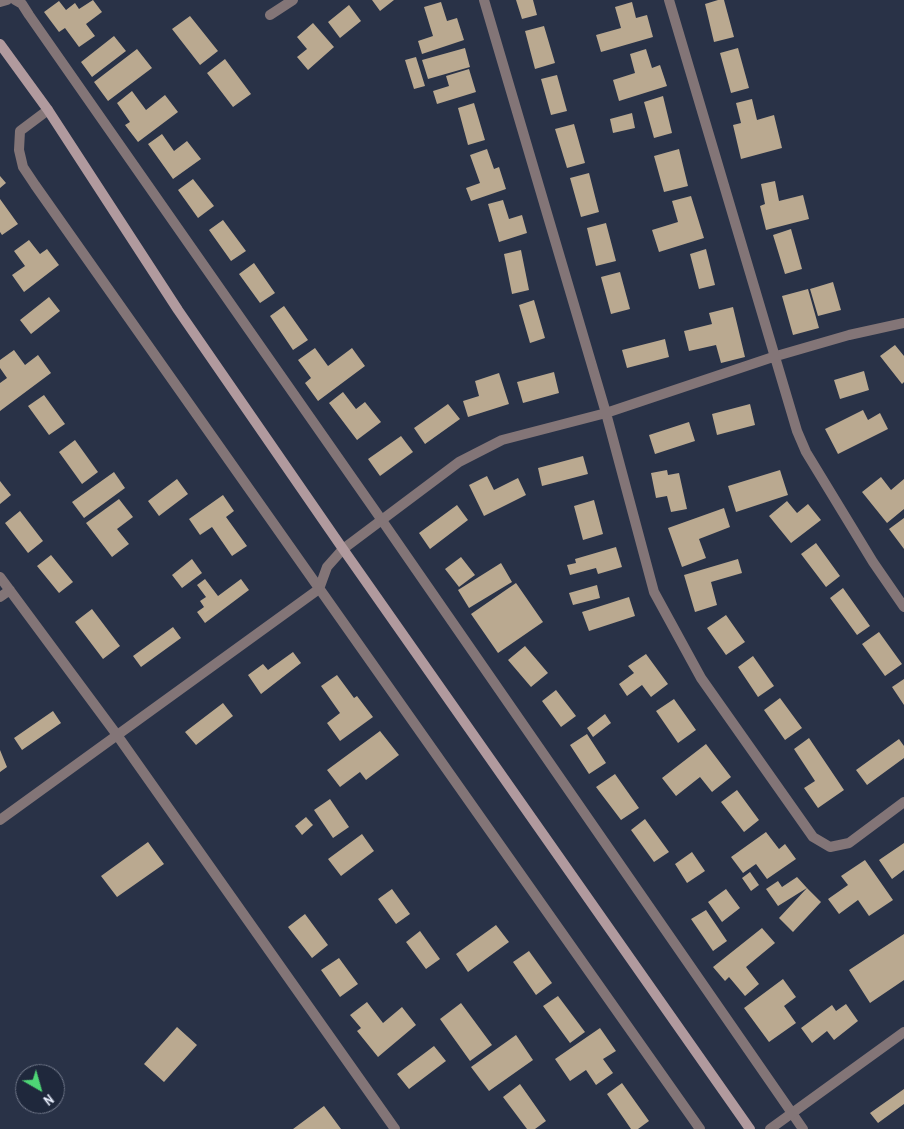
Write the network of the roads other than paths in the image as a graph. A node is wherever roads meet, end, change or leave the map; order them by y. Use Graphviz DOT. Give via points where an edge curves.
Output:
graph roads {
  1 [pos="7,0"];
  2 [pos="15,0"];
  3 [pos="293,0"];
  4 [pos="484,0"];
  5 [pos="669,0"];
  6 [pos="0,2"];
  7 [pos="270,15"];
  8 [pos="0,44"];
  9 [pos="48,110"];
  10 [pos="904,323"];
  11 [pos="773,357"];
  12 [pos="606,413"];
  13 [pos="381,519"];
  14 [pos="343,549"];
  15 [pos="0,577"];
  16 [pos="319,589"];
  17 [pos="10,590"];
  18 [pos="0,598"];
  19 [pos="904,607"];
  20 [pos="117,735"];
  21 [pos="904,802"];
  22 [pos="0,820"];
  23 [pos="904,1032"];
  24 [pos="792,1114"];
  25 [pos="395,1129"];
  26 [pos="700,1129"];
  27 [pos="750,1129"];
  28 [pos="770,1129"];
  29 [pos="803,1129"];
  1 -- 6 [label="street"];
  2 -- 13 [label="street" via="30,14"];
  3 -- 7 [label="street"];
  4 -- 12 [label="street"];
  5 -- 11 [label="street"];
  8 -- 9 [label="street"];
  9 -- 14 [label="street" via="178,310"];
  9 -- 16 [label="street" via="20,131 19,150 23,167"];
  10 -- 11 [label="street"];
  11 -- 12 [label="street"];
  11 -- 19 [label="street" via="806,452"];
  12 -- 13 [label="street" via="495,443 459,462"];
  12 -- 21 [label="street" via="654,592 700,678 813,837 830,847 849,843"];
  13 -- 14 [label="street"];
  13 -- 24 [label="street"];
  14 -- 16 [label="street" via="327,568"];
  14 -- 27 [label="street"];
  15 -- 17 [label="street"];
  16 -- 20 [label="street"];
  16 -- 26 [label="street"];
  17 -- 18 [label="street"];
  17 -- 20 [label="street"];
  20 -- 22 [label="street"];
  20 -- 25 [label="street"];
  23 -- 24 [label="street"];
  24 -- 28 [label="street"];
  24 -- 29 [label="street"];
}
